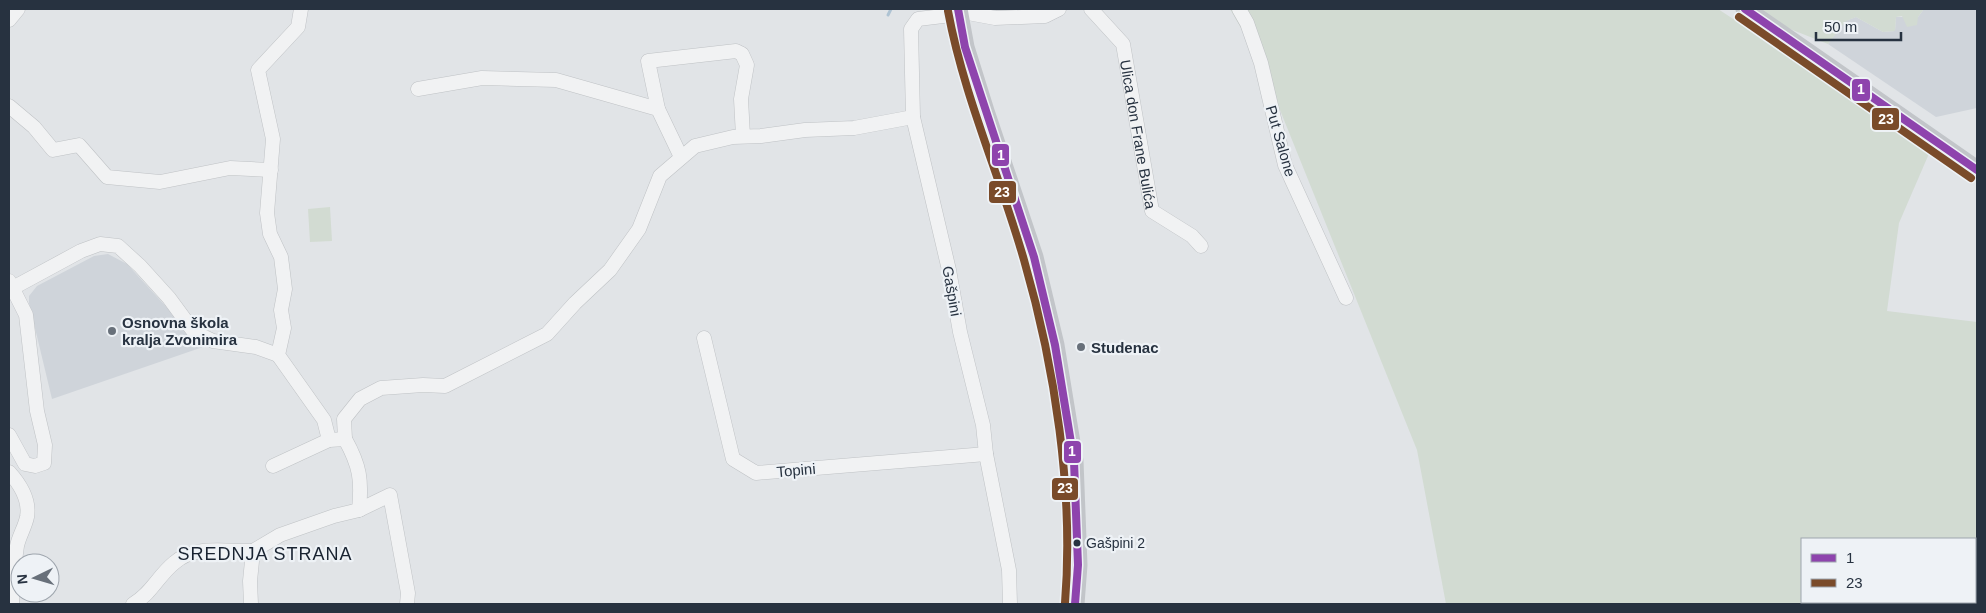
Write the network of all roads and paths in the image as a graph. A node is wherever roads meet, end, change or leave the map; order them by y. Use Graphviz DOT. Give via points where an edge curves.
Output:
graph roads {
  1 [pos="18,9"];
  2 [pos="301,9"];
  3 [pos="1060,9"];
  4 [pos="1091,9"];
  5 [pos="1239,9"];
  6 [pos="1744,9"];
  7 [pos="958,11"];
  8 [pos="9,20"];
  9 [pos="418,88"];
  10 [pos="9,106"];
  11 [pos="658,109"];
  12 [pos="913,117"];
  13 [pos="743,136"];
  14 [pos="681,157"];
  15 [pos="271,170"];
  16 [pos="1977,170"];
  17 [pos="1201,246"];
  18 [pos="10,286"];
  19 [pos="1346,298"];
  20 [pos="704,338"];
  21 [pos="278,355"];
  22 [pos="9,435"];
  23 [pos="346,439"];
  24 [pos="329,440"];
  25 [pos="986,454"];
  26 [pos="273,466"];
  27 [pos="9,472"];
  28 [pos="359,510"];
  29 [pos="253,551"];
  30 [pos="12,604"];
  31 [pos="133,604"];
  32 [pos="251,604"];
  33 [pos="407,604"];
  34 [pos="1010,604"];
  35 [pos="1075,604"];
  1 -- 8 [label="street"];
  2 -- 15 [label="street" via="298,27 258,70 272,139"];
  3 -- 7 [label="street" via="1045,16 995,18"];
  4 -- 17 [label="street, Ulica don Frane Bulića" via="1123,44 1152,211 1192,236"];
  5 -- 19 [label="street, Put Salone" via="1261,63 1285,165"];
  6 -- 16 [label="street"];
  7 -- 12 [label="street, Gašpini" via="918,19 912,29"];
  7 -- 35 [label="street" via="965,47 1034,257 1055,346 1074,461 1078,566"];
  9 -- 11 [label="street" via="482,78 556,80"];
  10 -- 15 [label="street" via="34,127 53,150 79,145 107,177 160,182 230,168"];
  11 -- 13 [label="street" via="648,61 736,51 742,54 747,65 742,99"];
  11 -- 14 [label="street"];
  12 -- 13 [label="street" via="854,128"];
  12 -- 25 [label="street, Gašpini" via="983,426"];
  13 -- 14 [label="street" via="694,146"];
  14 -- 23 [label="street" via="660,176 639,229 610,270 547,334 445,386 382,388 360,399 344,419"];
  15 -- 21 [label="street" via="267,214 270,234 281,257 285,289 280,310 284,328"];
  18 -- 21 [label="street" via="81,251 100,244 118,246 140,266 194,332 213,340 256,347"];
  18 -- 22 [label="street" via="26,315 36,411 45,445 44,463 35,466 25,464"];
  20 -- 25 [label="street, Topini" via="734,459 756,473"];
  21 -- 24 [label="street" via="324,420"];
  23 -- 24 [label="street"];
  23 -- 28 [label="street" via="355,456 362,483"];
  24 -- 26 [label="street"];
  25 -- 34 [label="street, Gašpini" via="1009,570"];
  27 -- 30 [label="street" via="16,479 27,503 27,516 16,552"];
  28 -- 29 [label="street" via="280,535"];
  28 -- 33 [label="street" via="390,495 408,593"];
  29 -- 31 [label="street" via="209,550 190,554 174,562 144,598"];
  29 -- 32 [label="street"];
}
